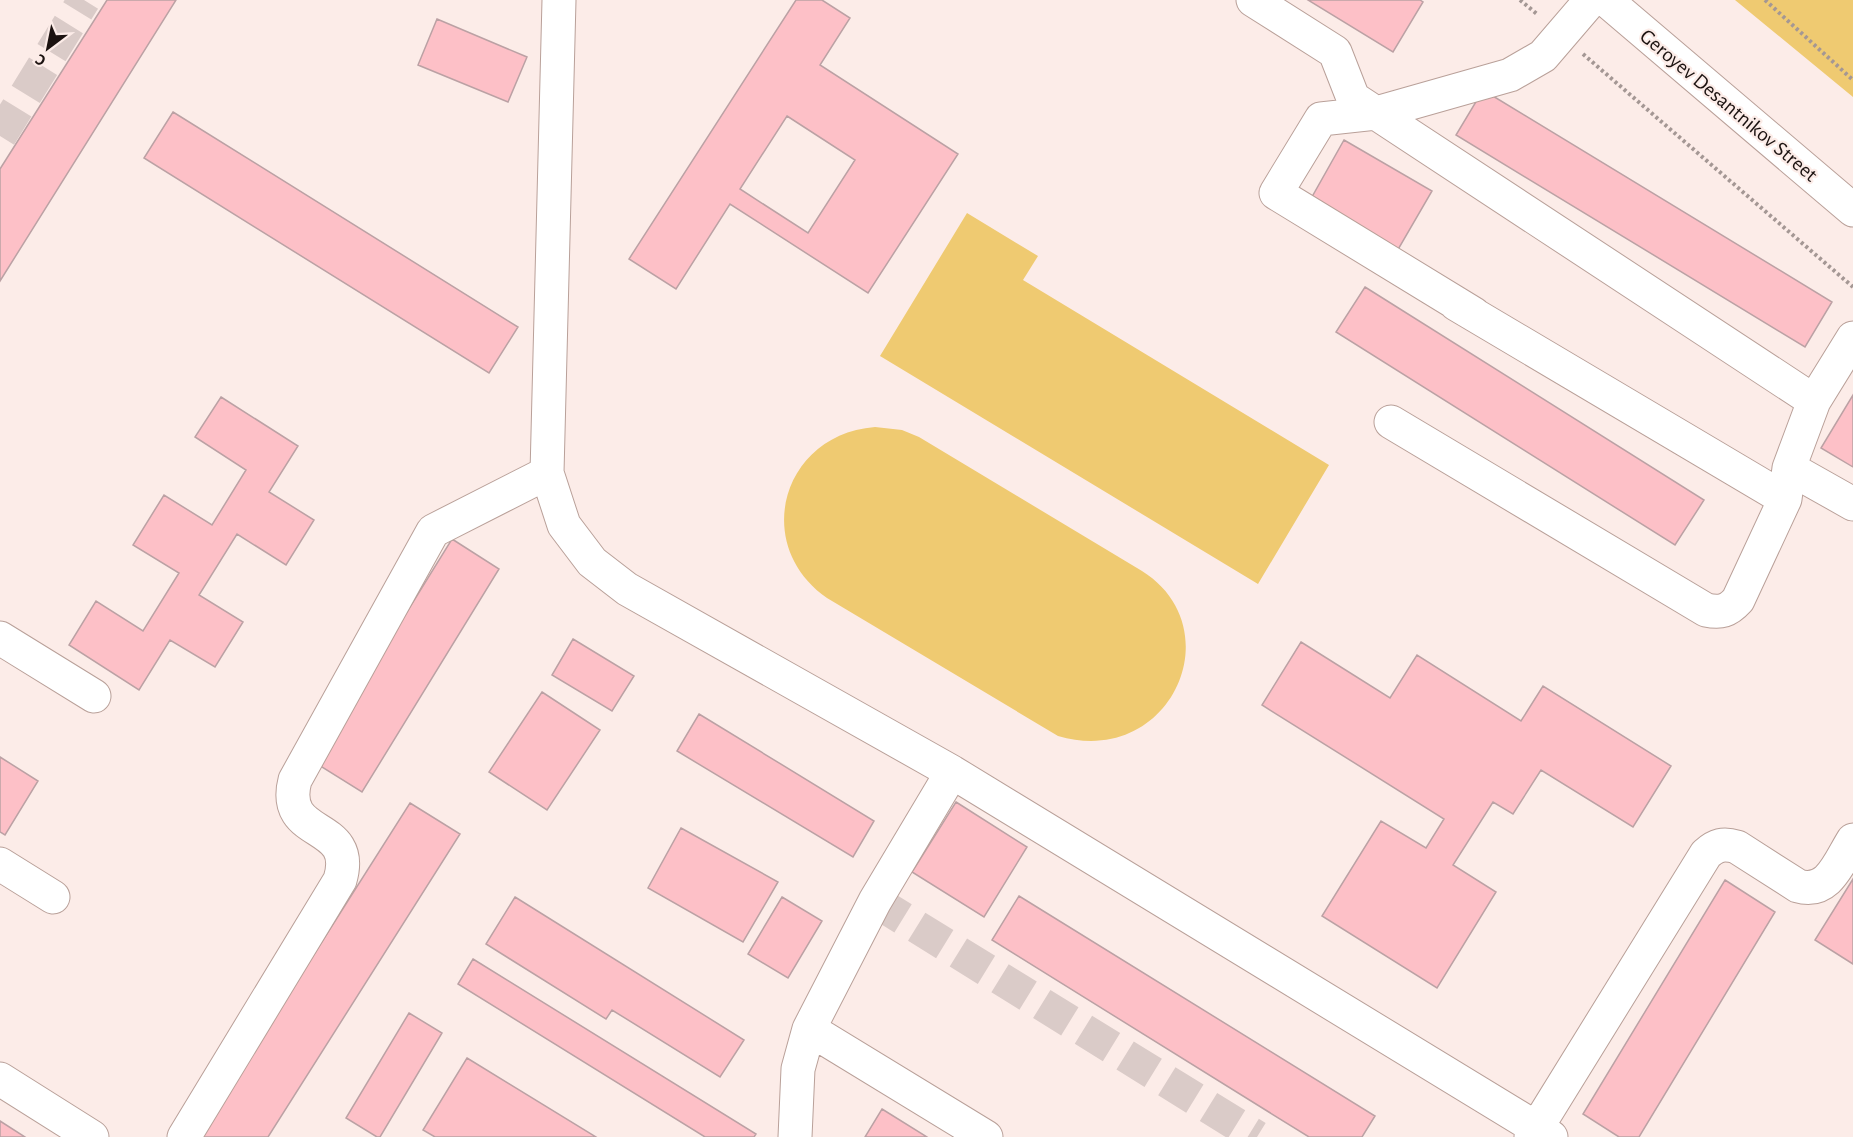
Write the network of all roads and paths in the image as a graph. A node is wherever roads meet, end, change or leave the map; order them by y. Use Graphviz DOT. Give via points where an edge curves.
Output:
graph roads {
  1 [pos="559,0"];
  2 [pos="1253,0"];
  3 [pos="1520,0"];
  4 [pos="1591,0"];
  5 [pos="1606,0"];
  6 [pos="1765,0"];
  7 [pos="1561,36"];
  8 [pos="1853,80"];
  9 [pos="1376,113"];
  10 [pos="1853,210"];
  11 [pos="1853,287"];
  12 [pos="1853,338"];
  13 [pos="1814,401"];
  14 [pos="1391,422"];
  15 [pos="547,473"];
  16 [pos="1787,483"];
  17 [pos="1853,504"];
  18 [pos="0,638"];
  19 [pos="94,696"];
  20 [pos="952,772"];
  21 [pos="1853,840"];
  22 [pos="0,864"];
  23 [pos="53,897"];
  24 [pos="809,1029"];
  25 [pos="0,1079"];
  26 [pos="1539,1134"];
  27 [pos="92,1137"];
  28 [pos="184,1137"];
  29 [pos="795,1137"];
  30 [pos="986,1137"];
  1 -- 15 [label="street"];
  2 -- 9 [label="street" via="1335,52 1353,98"];
  3 -- 7 [label="path"];
  4 -- 7 [label="street"];
  5 -- 10 [label="street, Geroyev Desantnikov Street"];
  6 -- 8 [label="path"];
  7 -- 9 [label="street" via="1543,56 1510,75"];
  7 -- 11 [label="path"];
  9 -- 13 [label="street"];
  9 -- 16 [label="street" via="1321,119 1276,193 1460,306"];
  12 -- 13 [label="street"];
  13 -- 16 [label="street"];
  14 -- 16 [label="street" via="1706,610 1718,613 1730,609 1738,600"];
  15 -- 20 [label="street" via="564,525 592,562 627,589"];
  15 -- 28 [label="street" via="433,531 296,780 291,795 295,810 341,849 344,864 340,880"];
  16 -- 17 [label="street"];
  18 -- 19 [label="street"];
  20 -- 24 [label="street" via="875,901"];
  20 -- 26 [label="street"];
  21 -- 26 [label="street" via="1829,879 1820,887 1809,889 1737,847 1726,844 1706,854"];
  22 -- 23 [label="street"];
  24 -- 29 [label="street" via="798,1070"];
  24 -- 30 [label="street"];
  25 -- 27 [label="street"];
}
